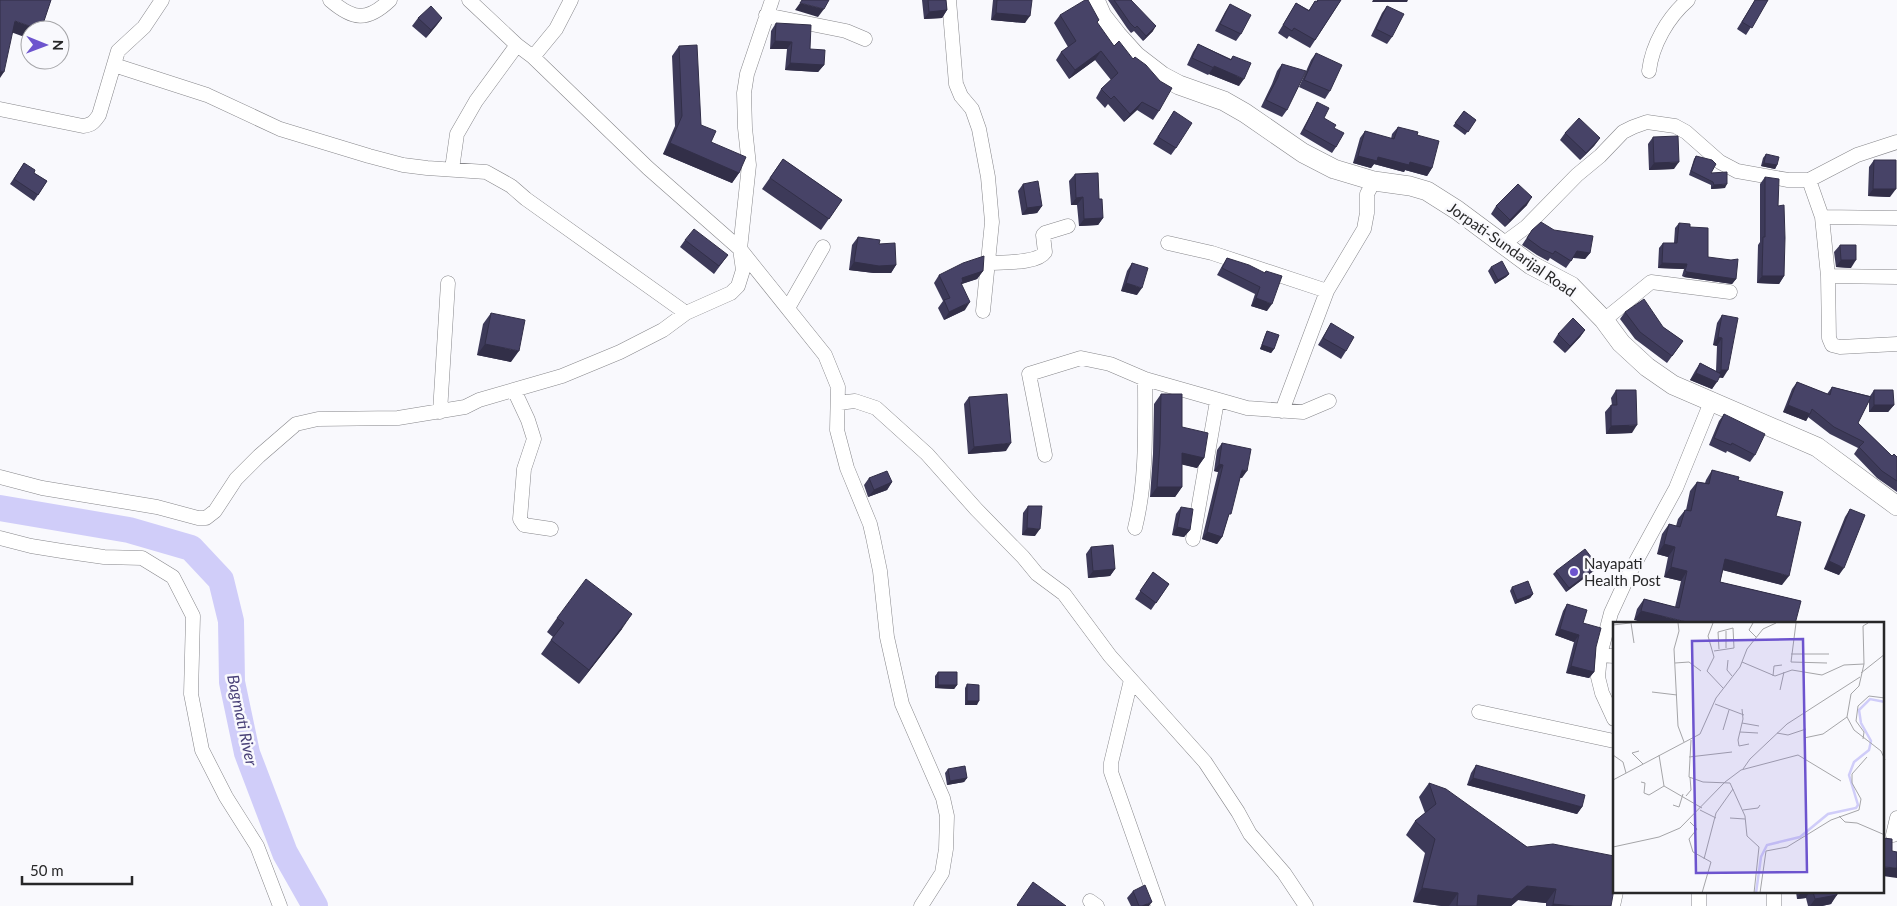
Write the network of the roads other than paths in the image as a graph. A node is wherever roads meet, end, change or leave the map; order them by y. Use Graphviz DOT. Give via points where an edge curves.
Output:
graph roads {
  1 [pos="162,0"];
  2 [pos="330,0"];
  3 [pos="390,0"];
  4 [pos="469,0"];
  5 [pos="571,0"];
  6 [pos="772,0"];
  7 [pos="949,0"];
  8 [pos="1095,0"];
  9 [pos="1688,0"];
  10 [pos="766,15"];
  11 [pos="865,39"];
  12 [pos="517,45"];
  13 [pos="533,57"];
  14 [pos="114,65"];
  15 [pos="1649,71"];
  16 [pos="0,109"];
  17 [pos="1897,142"];
  18 [pos="452,169"];
  19 [pos="1810,180"];
  20 [pos="1374,181"];
  21 [pos="1822,217"];
  22 [pos="1897,218"];
  23 [pos="1068,226"];
  24 [pos="1168,243"];
  25 [pos="1503,244"];
  26 [pos="823,247"];
  27 [pos="740,249"];
  28 [pos="988,263"];
  29 [pos="1828,276"];
  30 [pos="1897,277"];
  31 [pos="448,283"];
  32 [pos="1327,291"];
  33 [pos="1730,292"];
  34 [pos="788,308"];
  35 [pos="983,311"];
  36 [pos="686,313"];
  37 [pos="1604,320"];
  38 [pos="1897,344"];
  39 [pos="1145,379"];
  40 [pos="514,390"];
  41 [pos="1217,401"];
  42 [pos="1329,401"];
  43 [pos="1711,402"];
  44 [pos="838,403"];
  45 [pos="1282,411"];
  46 [pos="440,412"];
  47 [pos="1045,455"];
  48 [pos="0,477"];
  49 [pos="1897,506"];
  50 [pos="1135,528"];
  51 [pos="551,529"];
  52 [pos="0,538"];
  53 [pos="1194,539"];
  54 [pos="1600,655"];
  55 [pos="1613,656"];
  56 [pos="1131,680"];
  57 [pos="1479,712"];
  58 [pos="1613,717"];
  59 [pos="1613,741"];
  60 [pos="1897,818"];
  61 [pos="1891,835"];
  62 [pos="280,906"];
  63 [pos="921,906"];
  64 [pos="1158,906"];
  65 [pos="1306,906"];
  1 -- 14 [label="street" via="144,27 118,51"];
  2 -- 3 [label="street" via="351,15 360,16 370,14"];
  4 -- 12 [label="street"];
  5 -- 13 [label="street" via="556,29"];
  6 -- 10 [label="street"];
  7 -- 28 [label="street" via="956,84 972,109 979,129 988,177 992,222"];
  8 -- 20 [label="main road, Jorpati-Sundarijal Road" via="1102,16 1117,35 1136,56 1162,76 1224,101 1334,170"];
  9 -- 15 [label="street" via="1673,15 1658,42 1650,58"];
  10 -- 11 [label="street" via="846,31"];
  10 -- 27 [label="street" via="744,93 749,165"];
  12 -- 13 [label="street"];
  12 -- 18 [label="street" via="476,101 457,134"];
  13 -- 27 [label="street" via="648,168"];
  14 -- 16 [label="street" via="98,115 90,126"];
  14 -- 18 [label="street" via="207,95 280,130 403,165"];
  17 -- 19 [label="street" via="1857,155"];
  18 -- 36 [label="street" via="486,172 498,177"];
  19 -- 21 [label="street"];
  19 -- 25 [label="street" via="1788,180 1737,171 1675,126 1647,122 1623,132 1526,227"];
  20 -- 25 [label="main road, Jorpati-Sundarijal Road" via="1427,191"];
  20 -- 32 [label="street" via="1367,194 1364,229"];
  21 -- 22 [label="street"];
  21 -- 29 [label="street"];
  23 -- 28 [label="street" via="1043,235 1045,252 1034,260"];
  24 -- 32 [label="street" via="1212,253"];
  25 -- 37 [label="main road, Jorpati-Sundarijal Road" via="1531,265 1571,286"];
  26 -- 34 [label="street"];
  27 -- 34 [label="street"];
  27 -- 36 [label="street" via="743,270 738,286 719,300"];
  28 -- 35 [label="street"];
  29 -- 30 [label="street"];
  29 -- 38 [label="street" via="1829,338 1832,344 1840,347"];
  31 -- 46 [label="street"];
  32 -- 45 [label="street"];
  33 -- 37 [label="street" via="1651,282"];
  34 -- 44 [label="street" via="825,355 838,387"];
  36 -- 40 [label="street" via="663,330 620,352 562,376"];
  37 -- 43 [label="main road, Jorpati-Sundarijal Road" via="1621,343 1647,367 1673,385"];
  39 -- 41 [label="street"];
  39 -- 47 [label="street" via="1110,364 1081,358 1029,374"];
  39 -- 50 [label="street" via="1143,480"];
  40 -- 46 [label="street"];
  40 -- 51 [label="street" via="534,440 524,469 520,519 524,525"];
  41 -- 45 [label="street"];
  41 -- 53 [label="street"];
  42 -- 45 [label="street" via="1303,412"];
  43 -- 49 [label="main road, Jorpati-Sundarijal Road" via="1817,447"];
  43 -- 54 [label="street" via="1676,488 1611,613"];
  44 -- 56 [label="street" via="855,401 876,408 927,454 1037,574 1064,594"];
  44 -- 63 [label="street" via="838,430 847,468 871,530 880,571 887,637 902,704 943,798 947,816 942,873"];
  46 -- 48 [label="street" via="398,418 318,419 296,424 258,456 206,518 123,500 42,488"];
  52 -- 62 [label="street" via="104,557 142,558 173,577 193,616 191,694 202,750 257,846"];
  54 -- 55 [label="street"];
  54 -- 58 [label="street" via="1598,677"];
  56 -- 64 [label="street" via="1111,772"];
  56 -- 65 [label="street" via="1205,762 1250,834 1284,873"];
  57 -- 59 [label="street"];
  60 -- 61 [label="street"];
}
